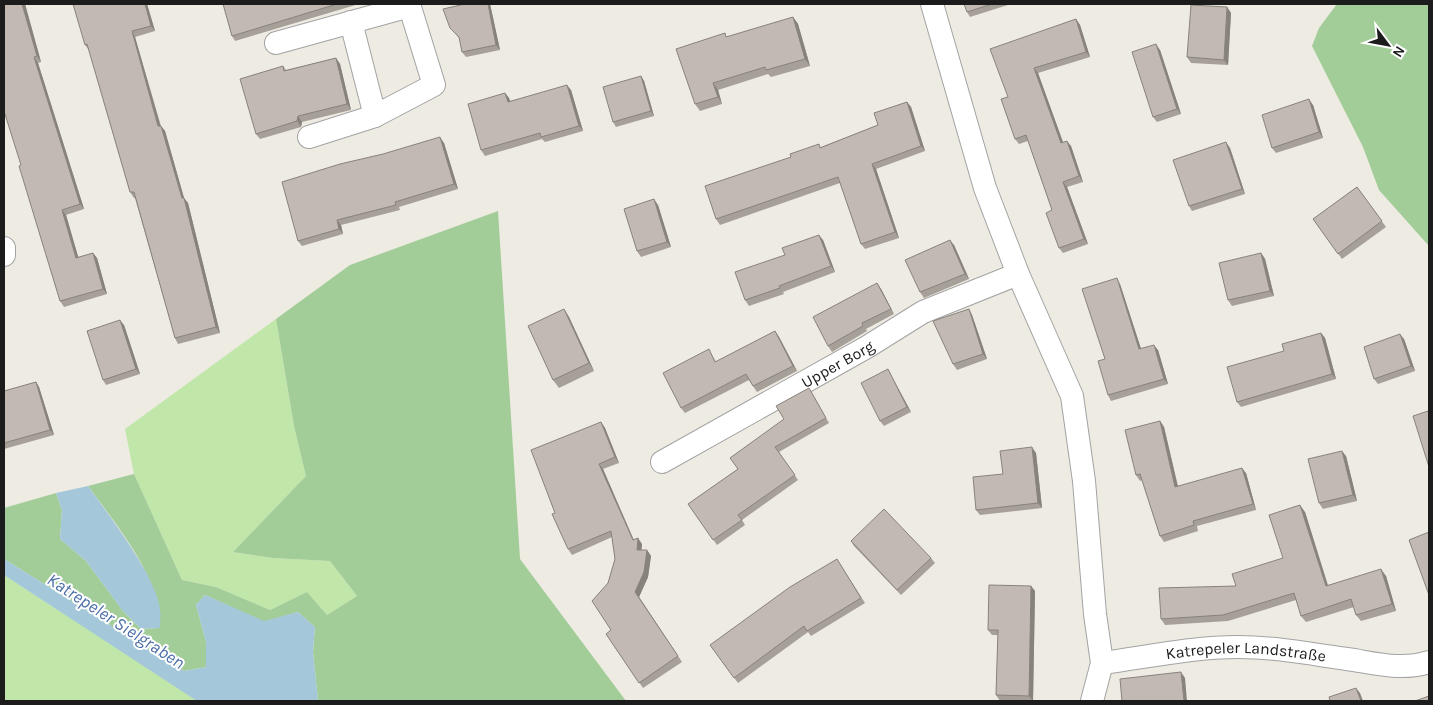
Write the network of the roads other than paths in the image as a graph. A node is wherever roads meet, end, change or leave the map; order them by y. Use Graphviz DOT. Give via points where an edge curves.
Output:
graph roads {
  1 [pos="932,4"];
  2 [pos="409,5"];
  3 [pos="351,22"];
  4 [pos="276,43"];
  5 [pos="376,116"];
  6 [pos="309,137"];
  7 [pos="4,248"];
  8 [pos="4,255"];
  9 [pos="1018,274"];
  10 [pos="662,462"];
  11 [pos="1429,662"];
  12 [pos="1102,663"];
  13 [pos="1092,701"];
  1 -- 9 [label="street" via="985,188"];
  2 -- 3 [label="street"];
  2 -- 5 [label="street" via="434,86"];
  3 -- 4 [label="street"];
  3 -- 5 [label="street"];
  5 -- 6 [label="street"];
  7 -- 8 [label="street"];
  9 -- 10 [label="street, Upper Borg" via="923,312"];
  9 -- 12 [label="street" via="1072,396"];
  11 -- 12 [label="street, Katrepeler Landstraße" via="1378,666 1281,649 1238,647"];
  12 -- 13 [label="street"];
}
